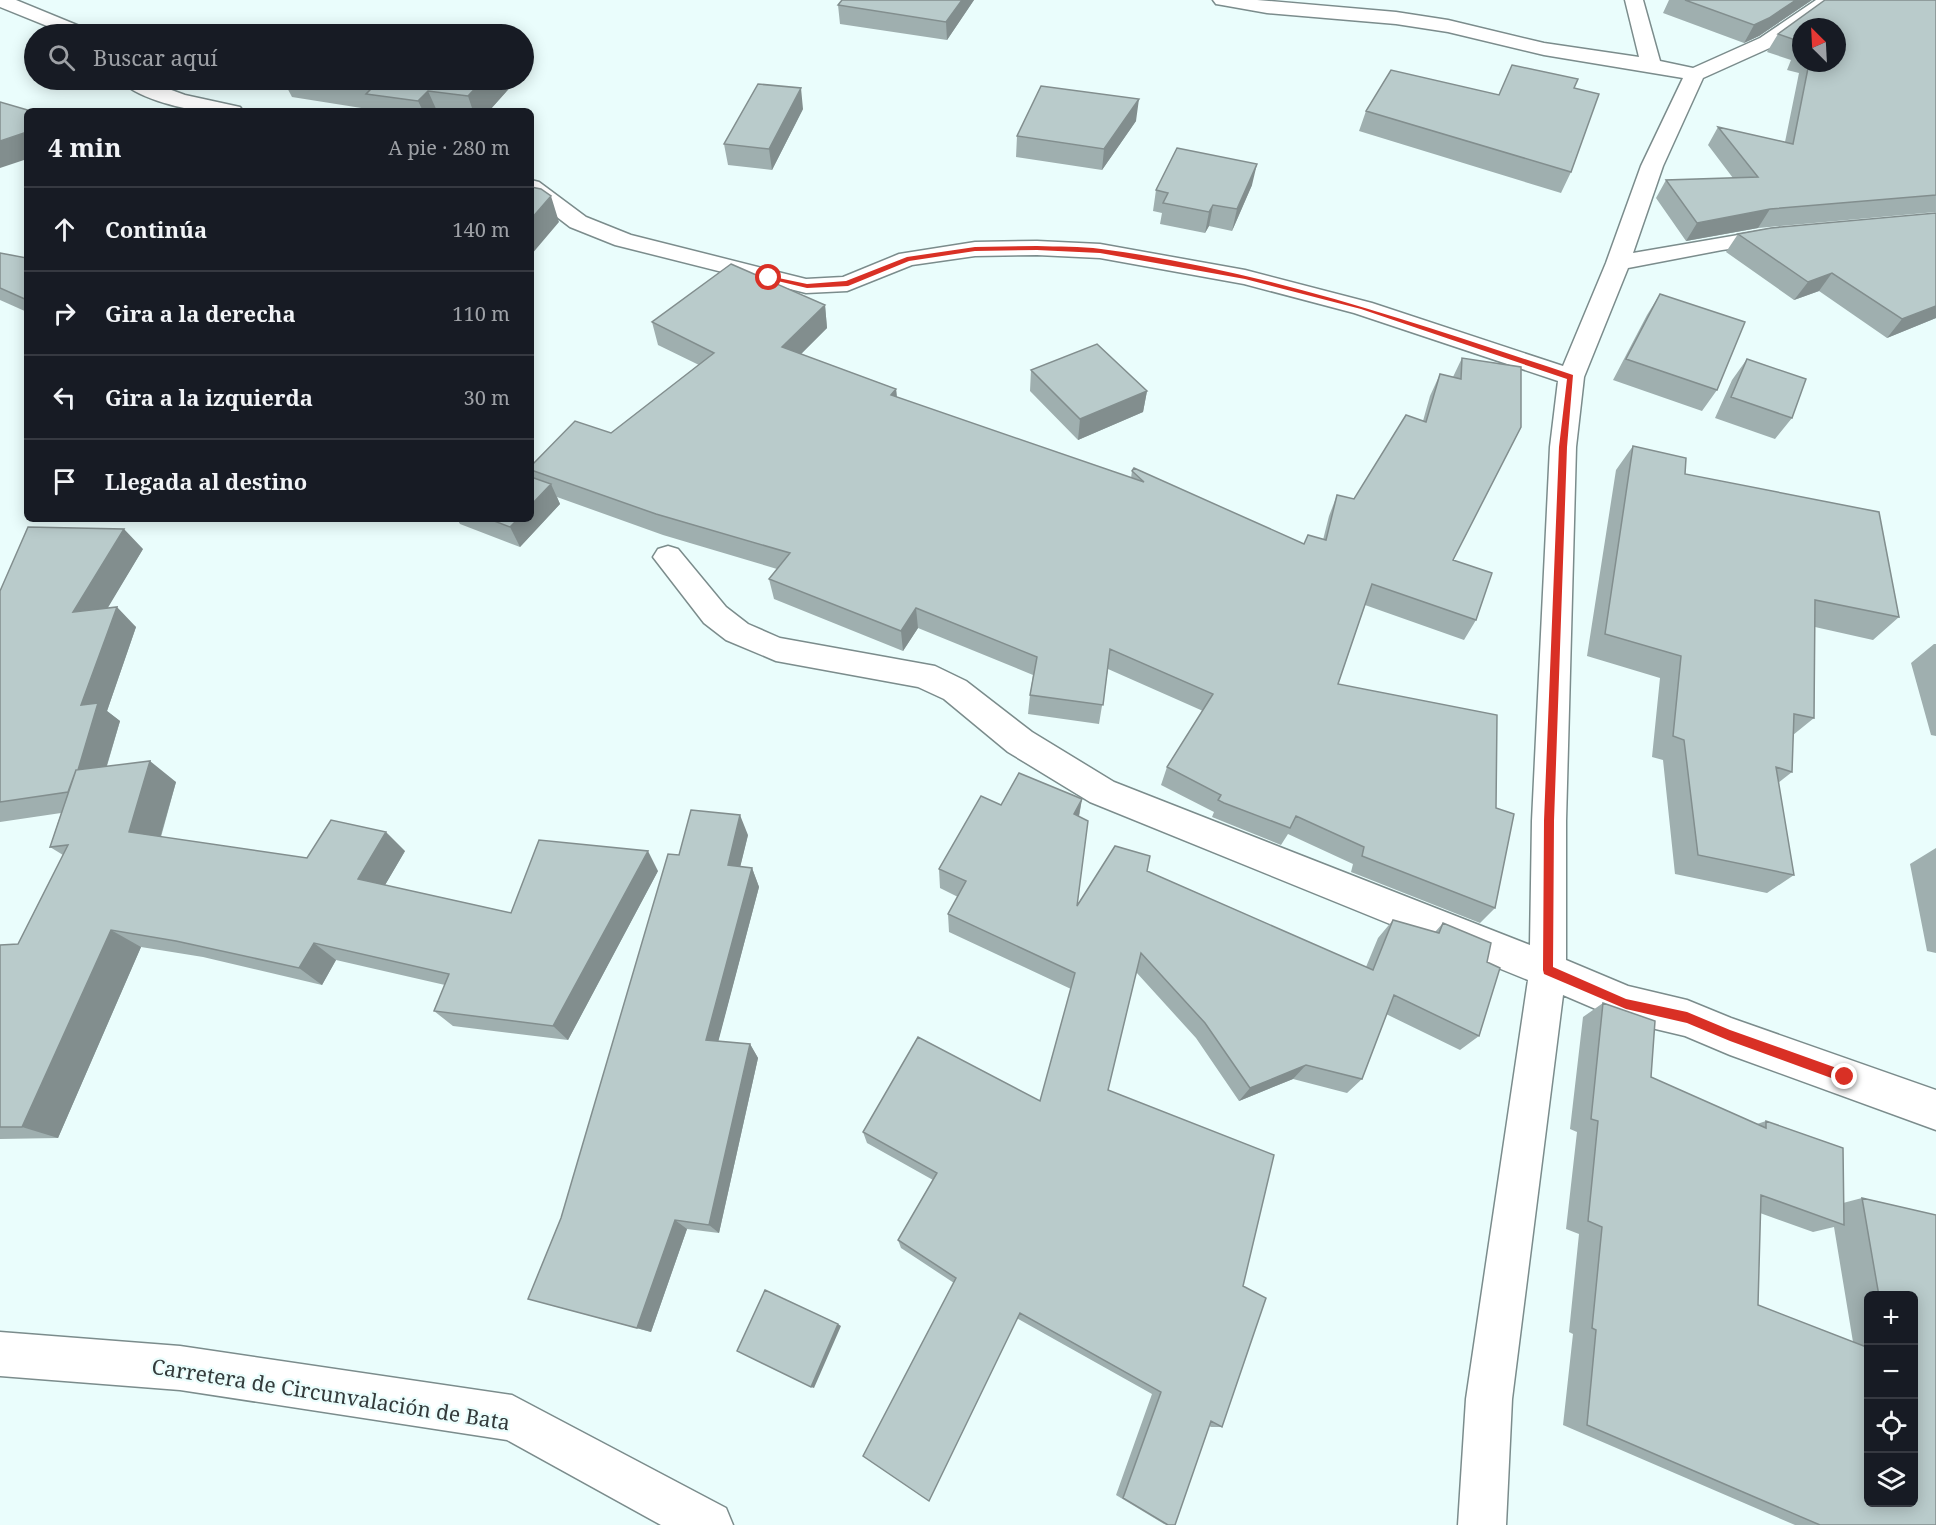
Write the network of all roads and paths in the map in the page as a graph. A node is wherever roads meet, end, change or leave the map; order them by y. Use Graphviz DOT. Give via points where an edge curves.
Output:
graph roads {
  1 [pos="0,0"];
  2 [pos="1222,0"];
  3 [pos="1634,0"];
  4 [pos="1828,0"];
  5 [pos="58,24"];
  6 [pos="1651,65"];
  7 [pos="1695,75"];
  8 [pos="151,90"];
  9 [pos="218,108"];
  10 [pos="534,189"];
  11 [pos="1806,233"];
  12 [pos="1618,263"];
  13 [pos="1571,377"];
  14 [pos="668,556"];
  15 [pos="1548,970"];
  16 [pos="1936,1110"];
  17 [pos="0,1354"];
  18 [pos="709,1525"];
  19 [pos="1482,1525"];
  1 -- 5 [label="street"];
  2 -- 6 [label="street" via="1396,18 1544,49"];
  3 -- 6 [label="street"];
  4 -- 7 [label="street" via="1767,42"];
  6 -- 7 [label="street"];
  7 -- 12 [label="street" via="1652,166"];
  8 -- 9 [label="street"];
  10 -- 13 [label="street" via="578,222 623,240 807,286 848,284 907,259 975,249 1100,251 1245,277 1363,308"];
  11 -- 12 [label="street" via="1758,237"];
  12 -- 13 [label="street"];
  13 -- 15 [label="street" via="1563,447 1549,821"];
  14 -- 15 [label="street" via="715,615 737,632 776,649 924,675 955,690 1020,742 1102,792"];
  15 -- 16 [label="street" via="1626,1004 1687,1018"];
  15 -- 19 [label="street" via="1489,1399"];
  17 -- 18 [label="street, Carretera de Circunvalación de Bata" via="180,1368 512,1418"];
}
